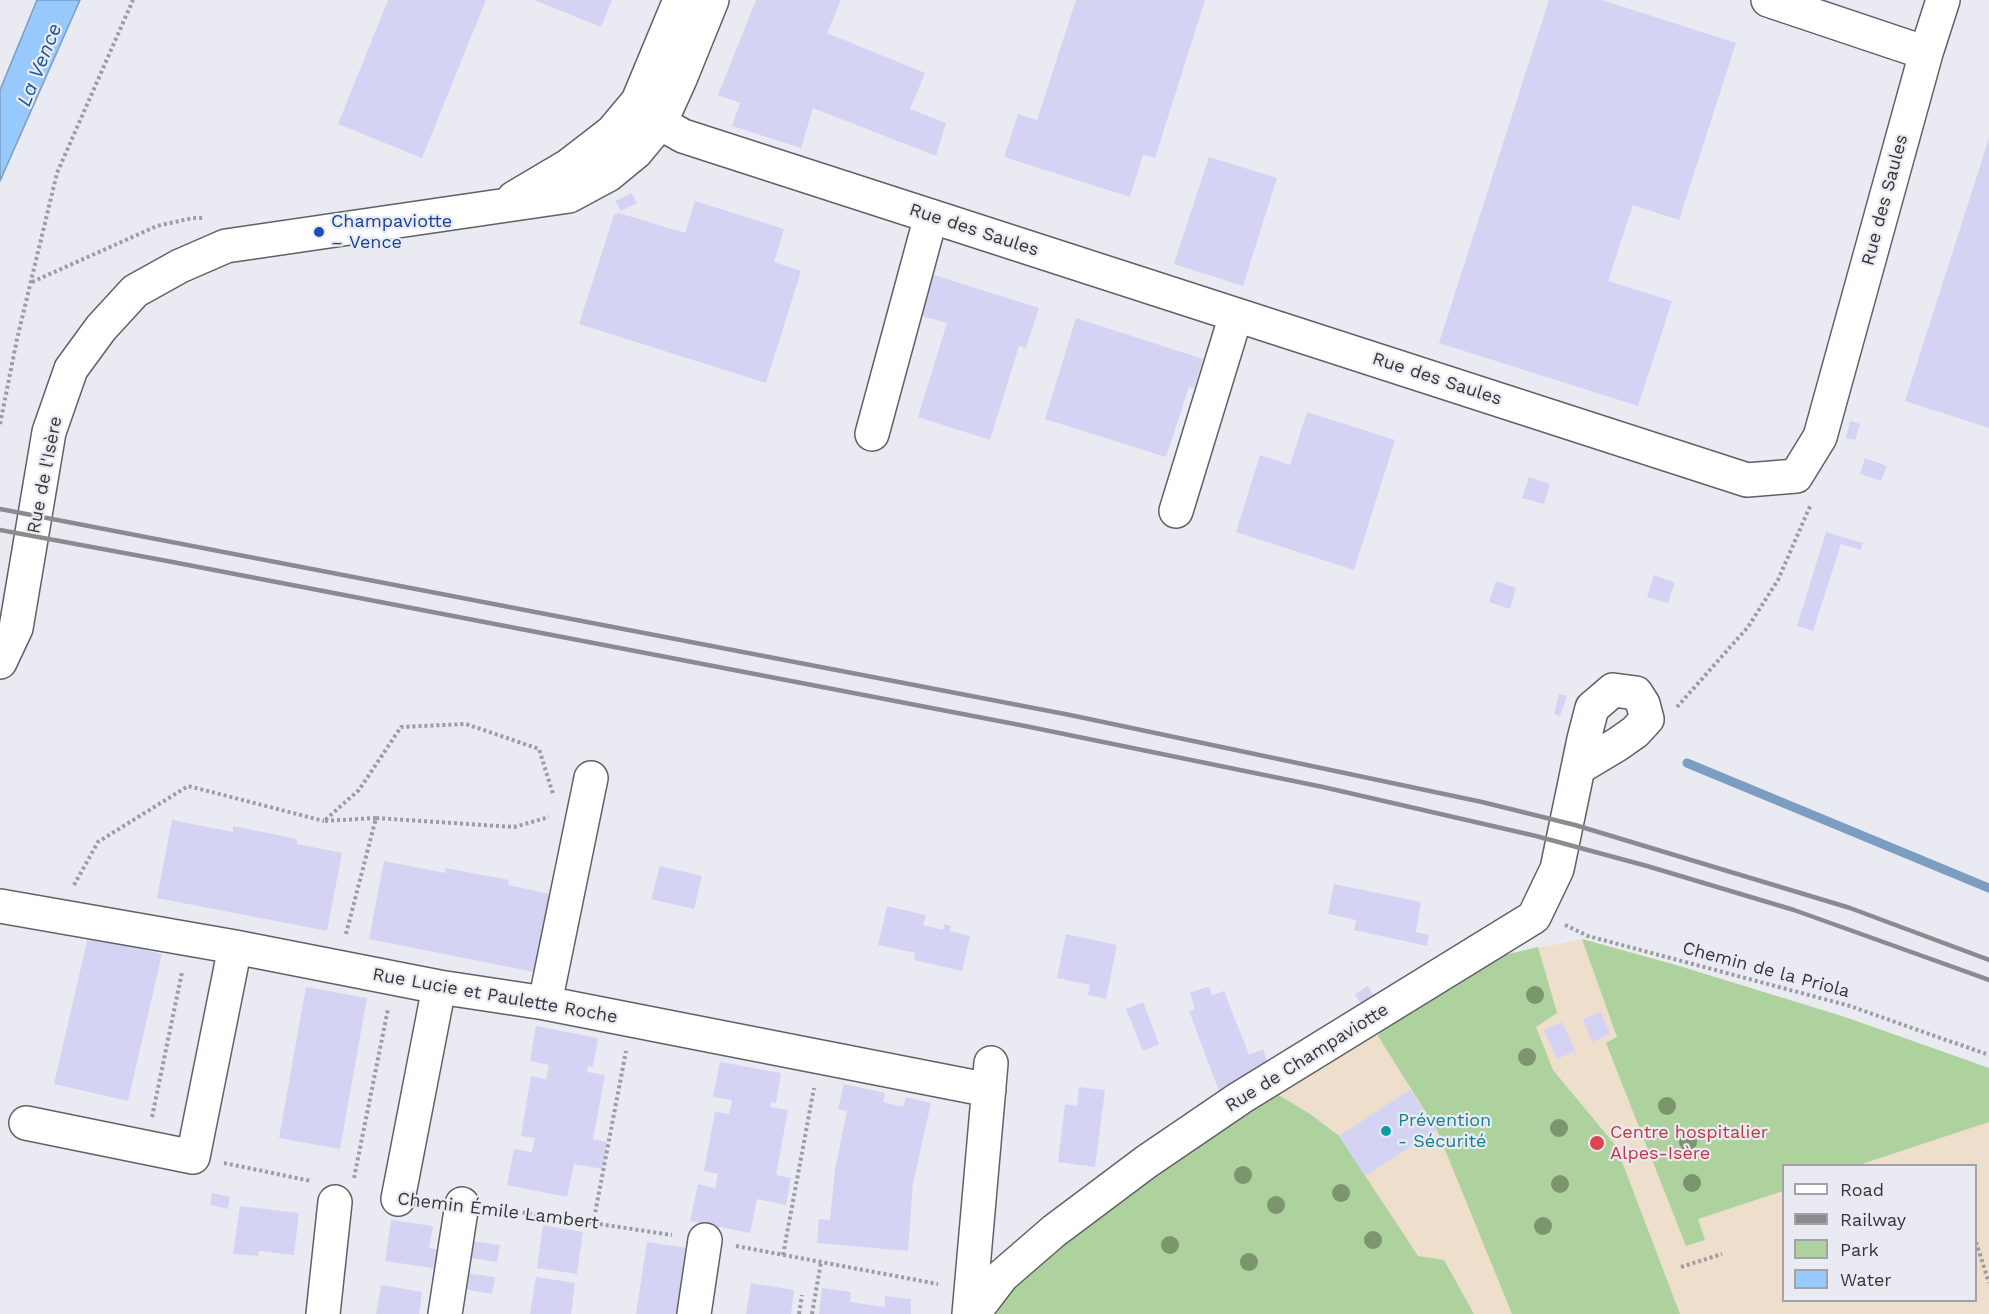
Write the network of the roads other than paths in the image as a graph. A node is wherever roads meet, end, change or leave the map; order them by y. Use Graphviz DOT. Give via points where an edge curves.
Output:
graph roads {
  1 [pos="680,0"];
  2 [pos="712,0"];
  3 [pos="1768,0"];
  4 [pos="1943,0"];
  5 [pos="1926,53"];
  6 [pos="647,80"];
  7 [pos="660,123"];
  8 [pos="501,205"];
  9 [pos="931,216"];
  10 [pos="1236,315"];
  11 [pos="872,434"];
  12 [pos="1176,511"];
  13 [pos="0,662"];
  14 [pos="1578,768"];
  15 [pos="591,778"];
  16 [pos="0,906"];
  17 [pos="235,947"];
  18 [pos="439,987"];
  19 [pos="545,1003"];
  20 [pos="26,1123"];
  21 [pos="335,1191"];
  22 [pos="398,1199"];
  23 [pos="462,1204"];
  24 [pos="705,1240"];
  25 [pos="971,1306"];
  26 [pos="323,1314"];
  27 [pos="446,1314"];
  28 [pos="694,1314"];
  1 -- 6 [label="street, Rue de l'Isère"];
  2 -- 7 [label="street, Rue de l'Isère"];
  3 -- 5 [label="street"];
  4 -- 5 [label="street"];
  5 -- 10 [label="street, Rue des Saules" via="1820,436 1796,476 1747,480"];
  6 -- 7 [label="street"];
  6 -- 8 [label="street, Rue de l'Isère" via="638,101 612,132 568,166"];
  7 -- 8 [label="street, Rue de l'Isère" via="636,152 608,175 569,196"];
  7 -- 9 [label="street, Rue des Saules" via="683,136"];
  8 -- 13 [label="street, Rue de l'Isère" via="226,246 135,291 71,369 50,432 16,628"];
  9 -- 10 [label="street, Rue des Saules"];
  9 -- 11 [label="street"];
  10 -- 12 [label="street"];
  14 -- 25 [label="street, Rue de Champaviotte" via="1557,869 1534,917 1240,1098 1146,1162 1054,1231"];
  15 -- 19 [label="street"];
  16 -- 17 [label="street, Rue Lucie et Paulette Roche"];
  17 -- 18 [label="street, Rue Lucie et Paulette Roche"];
  17 -- 20 [label="street" via="194,1157"];
  18 -- 19 [label="street, Rue Lucie et Paulette Roche"];
  18 -- 22 [label="street"];
  19 -- 25 [label="street, Rue Lucie et Paulette Roche" via="819,1058 990,1076"];
  21 -- 26 [label="street"];
  23 -- 27 [label="street"];
  24 -- 28 [label="street"];
}
